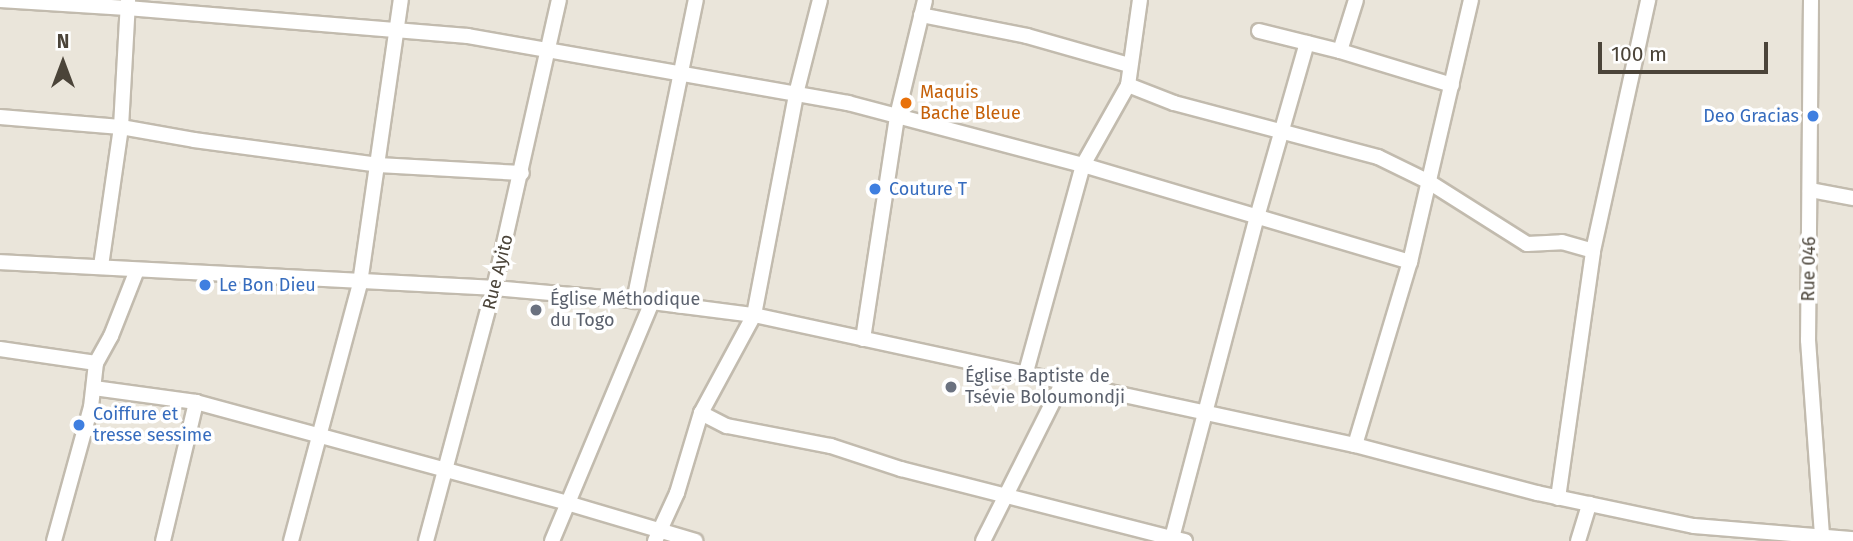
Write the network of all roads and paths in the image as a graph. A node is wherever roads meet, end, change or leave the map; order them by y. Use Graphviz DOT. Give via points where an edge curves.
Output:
graph roads {
  1 [pos="401,0"];
  2 [pos="559,0"];
  3 [pos="696,0"];
  4 [pos="820,0"];
  5 [pos="1140,0"];
  6 [pos="1356,0"];
  7 [pos="1471,0"];
  8 [pos="1647,0"];
  9 [pos="1811,0"];
  10 [pos="0,1"];
  11 [pos="128,4"];
  12 [pos="923,7"];
  13 [pos="396,30"];
  14 [pos="1259,31"];
  15 [pos="1307,43"];
  16 [pos="549,48"];
  17 [pos="1340,51"];
  18 [pos="1129,65"];
  19 [pos="680,74"];
  20 [pos="1128,85"];
  21 [pos="1452,85"];
  22 [pos="796,93"];
  23 [pos="897,116"];
  24 [pos="0,117"];
  25 [pos="121,127"];
  26 [pos="1283,130"];
  27 [pos="378,165"];
  28 [pos="1083,165"];
  29 [pos="522,173"];
  30 [pos="1429,182"];
  31 [pos="1810,190"];
  32 [pos="1853,198"];
  33 [pos="1257,217"];
  34 [pos="1593,251"];
  35 [pos="0,262"];
  36 [pos="1410,262"];
  37 [pos="101,266"];
  38 [pos="136,270"];
  39 [pos="360,283"];
  40 [pos="494,288"];
  41 [pos="634,301"];
  42 [pos="652,302"];
  43 [pos="754,315"];
  44 [pos="863,339"];
  45 [pos="1,353"];
  46 [pos="96,363"];
  47 [pos="1026,372"];
  48 [pos="1064,380"];
  49 [pos="94,388"];
  50 [pos="196,402"];
  51 [pos="701,413"];
  52 [pos="1207,413"];
  53 [pos="320,438"];
  54 [pos="1355,445"];
  55 [pos="446,469"];
  56 [pos="1004,494"];
  57 [pos="1558,498"];
  58 [pos="567,503"];
  59 [pos="1589,504"];
  60 [pos="657,535"];
  61 [pos="1822,537"];
  62 [pos="1853,539"];
  63 [pos="1176,540"];
  64 [pos="54,541"];
  65 [pos="163,541"];
  66 [pos="291,541"];
  67 [pos="426,541"];
  68 [pos="552,541"];
  69 [pos="695,541"];
  70 [pos="982,541"];
  71 [pos="1578,541"];
  1 -- 13 [label="street"];
  2 -- 16 [label="street, Rue Ayito"];
  3 -- 19 [label="street"];
  4 -- 22 [label="street"];
  5 -- 18 [label="street"];
  6 -- 17 [label="street"];
  7 -- 21 [label="street"];
  8 -- 34 [label="street"];
  9 -- 31 [label="street, Rue 046 / Rue 046"];
  10 -- 11 [label="street" via="108,9"];
  11 -- 13 [label="street"];
  11 -- 25 [label="street"];
  12 -- 18 [label="street"];
  12 -- 23 [label="street"];
  13 -- 16 [label="street"];
  13 -- 27 [label="street"];
  14 -- 15 [label="street"];
  15 -- 17 [label="street"];
  15 -- 26 [label="street"];
  16 -- 19 [label="street"];
  16 -- 29 [label="street, Rue Ayito"];
  17 -- 21 [label="street"];
  18 -- 20 [label="street"];
  19 -- 22 [label="street"];
  19 -- 41 [label="street"];
  20 -- 26 [label="street" via="1174,103"];
  20 -- 28 [label="street"];
  21 -- 30 [label="street"];
  22 -- 23 [label="street"];
  22 -- 43 [label="street"];
  23 -- 28 [label="street"];
  23 -- 44 [label="street"];
  24 -- 25 [label="street"];
  25 -- 27 [label="street"];
  25 -- 37 [label="street"];
  26 -- 30 [label="street" via="1378,157"];
  26 -- 33 [label="street"];
  27 -- 29 [label="street"];
  27 -- 39 [label="street"];
  28 -- 33 [label="street"];
  28 -- 47 [label="street"];
  29 -- 40 [label="street, Rue Ayito"];
  30 -- 34 [label="street" via="1527,244 1562,242"];
  30 -- 36 [label="street"];
  31 -- 32 [label="street"];
  31 -- 61 [label="street, Rue 046 / Rue 046" via="1808,340"];
  33 -- 36 [label="street"];
  33 -- 52 [label="street"];
  34 -- 57 [label="street"];
  35 -- 37 [label="street"];
  36 -- 54 [label="street"];
  37 -- 38 [label="street"];
  38 -- 39 [label="street"];
  38 -- 46 [label="street"];
  39 -- 40 [label="street"];
  39 -- 53 [label="street"];
  40 -- 41 [label="street"];
  40 -- 55 [label="street, Rue Ayito"];
  41 -- 42 [label="street"];
  42 -- 43 [label="street"];
  42 -- 58 [label="street"];
  43 -- 44 [label="street"];
  43 -- 51 [label="street"];
  44 -- 47 [label="street"];
  45 -- 46 [label="street"];
  46 -- 49 [label="street"];
  47 -- 48 [label="street"];
  48 -- 52 [label="street"];
  48 -- 56 [label="street"];
  49 -- 50 [label="street"];
  49 -- 64 [label="street"];
  50 -- 53 [label="street"];
  50 -- 65 [label="street"];
  51 -- 56 [label="street" via="727,426 831,446"];
  51 -- 60 [label="street" via="677,493"];
  52 -- 54 [label="street"];
  52 -- 63 [label="street"];
  53 -- 55 [label="street"];
  53 -- 66 [label="street"];
  54 -- 57 [label="street"];
  55 -- 58 [label="street"];
  55 -- 67 [label="street, Rue Ayito"];
  56 -- 63 [label="street"];
  56 -- 70 [label="street"];
  57 -- 59 [label="street"];
  58 -- 60 [label="street"];
  58 -- 68 [label="street"];
  59 -- 61 [label="street" via="1694,526"];
  59 -- 71 [label="street"];
  60 -- 69 [label="street"];
  61 -- 62 [label="street"];
}
